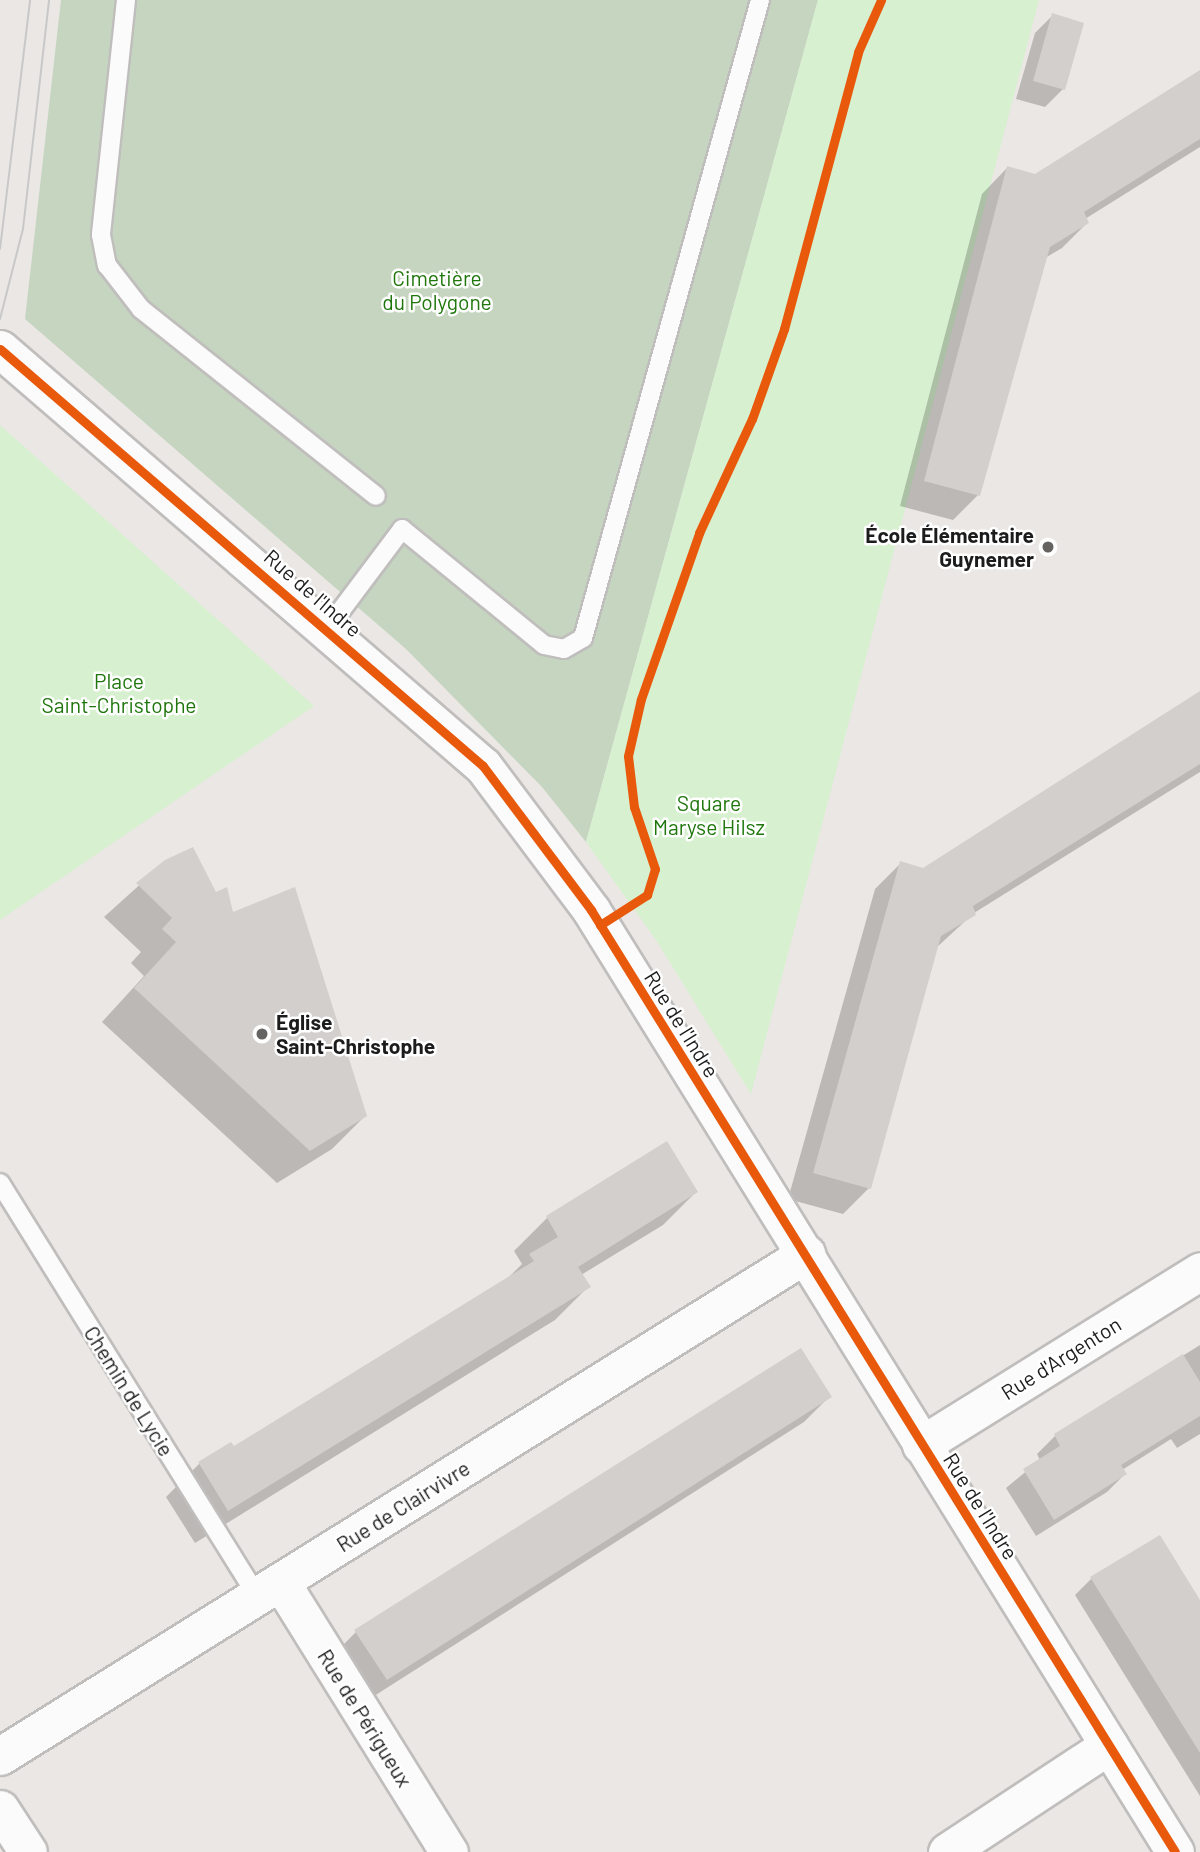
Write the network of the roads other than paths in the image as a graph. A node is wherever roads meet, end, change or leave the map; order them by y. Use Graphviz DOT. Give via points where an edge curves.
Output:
graph roads {
  1 [pos="126,0"];
  2 [pos="760,0"];
  3 [pos="0,349"];
  4 [pos="376,496"];
  5 [pos="327,629"];
  6 [pos="0,1183"];
  7 [pos="806,1254"];
  8 [pos="1200,1271"];
  9 [pos="921,1444"];
  10 [pos="270,1591"];
  11 [pos="1108,1745"];
  12 [pos="0,1756"];
  13 [pos="0,1809"];
  14 [pos="28,1852"];
  15 [pos="449,1852"];
  16 [pos="947,1852"];
  17 [pos="1175,1852"];
  1 -- 4 [label="lane" via="102,225 107,265 141,309"];
  2 -- 5 [label="lane" via="583,638 564,649 544,645 402,529"];
  3 -- 5 [label="street, Rue de l'Indre"];
  5 -- 7 [label="street, Rue de l'Indre" via="483,765 591,910"];
  6 -- 10 [label="lane, Chemin de Lycie"];
  7 -- 9 [label="street, Rue de l'Indre"];
  7 -- 10 [label="street, Rue de Clairvivre"];
  8 -- 9 [label="street, Rue d'Argenton"];
  9 -- 11 [label="street, Rue de l'Indre"];
  10 -- 12 [label="street, Rue de Clairvivre"];
  10 -- 15 [label="street, Rue de Périgueux"];
  11 -- 16 [label="street"];
  11 -- 17 [label="street, Rue de l'Indre"];
  13 -- 14 [label="street"];
}
